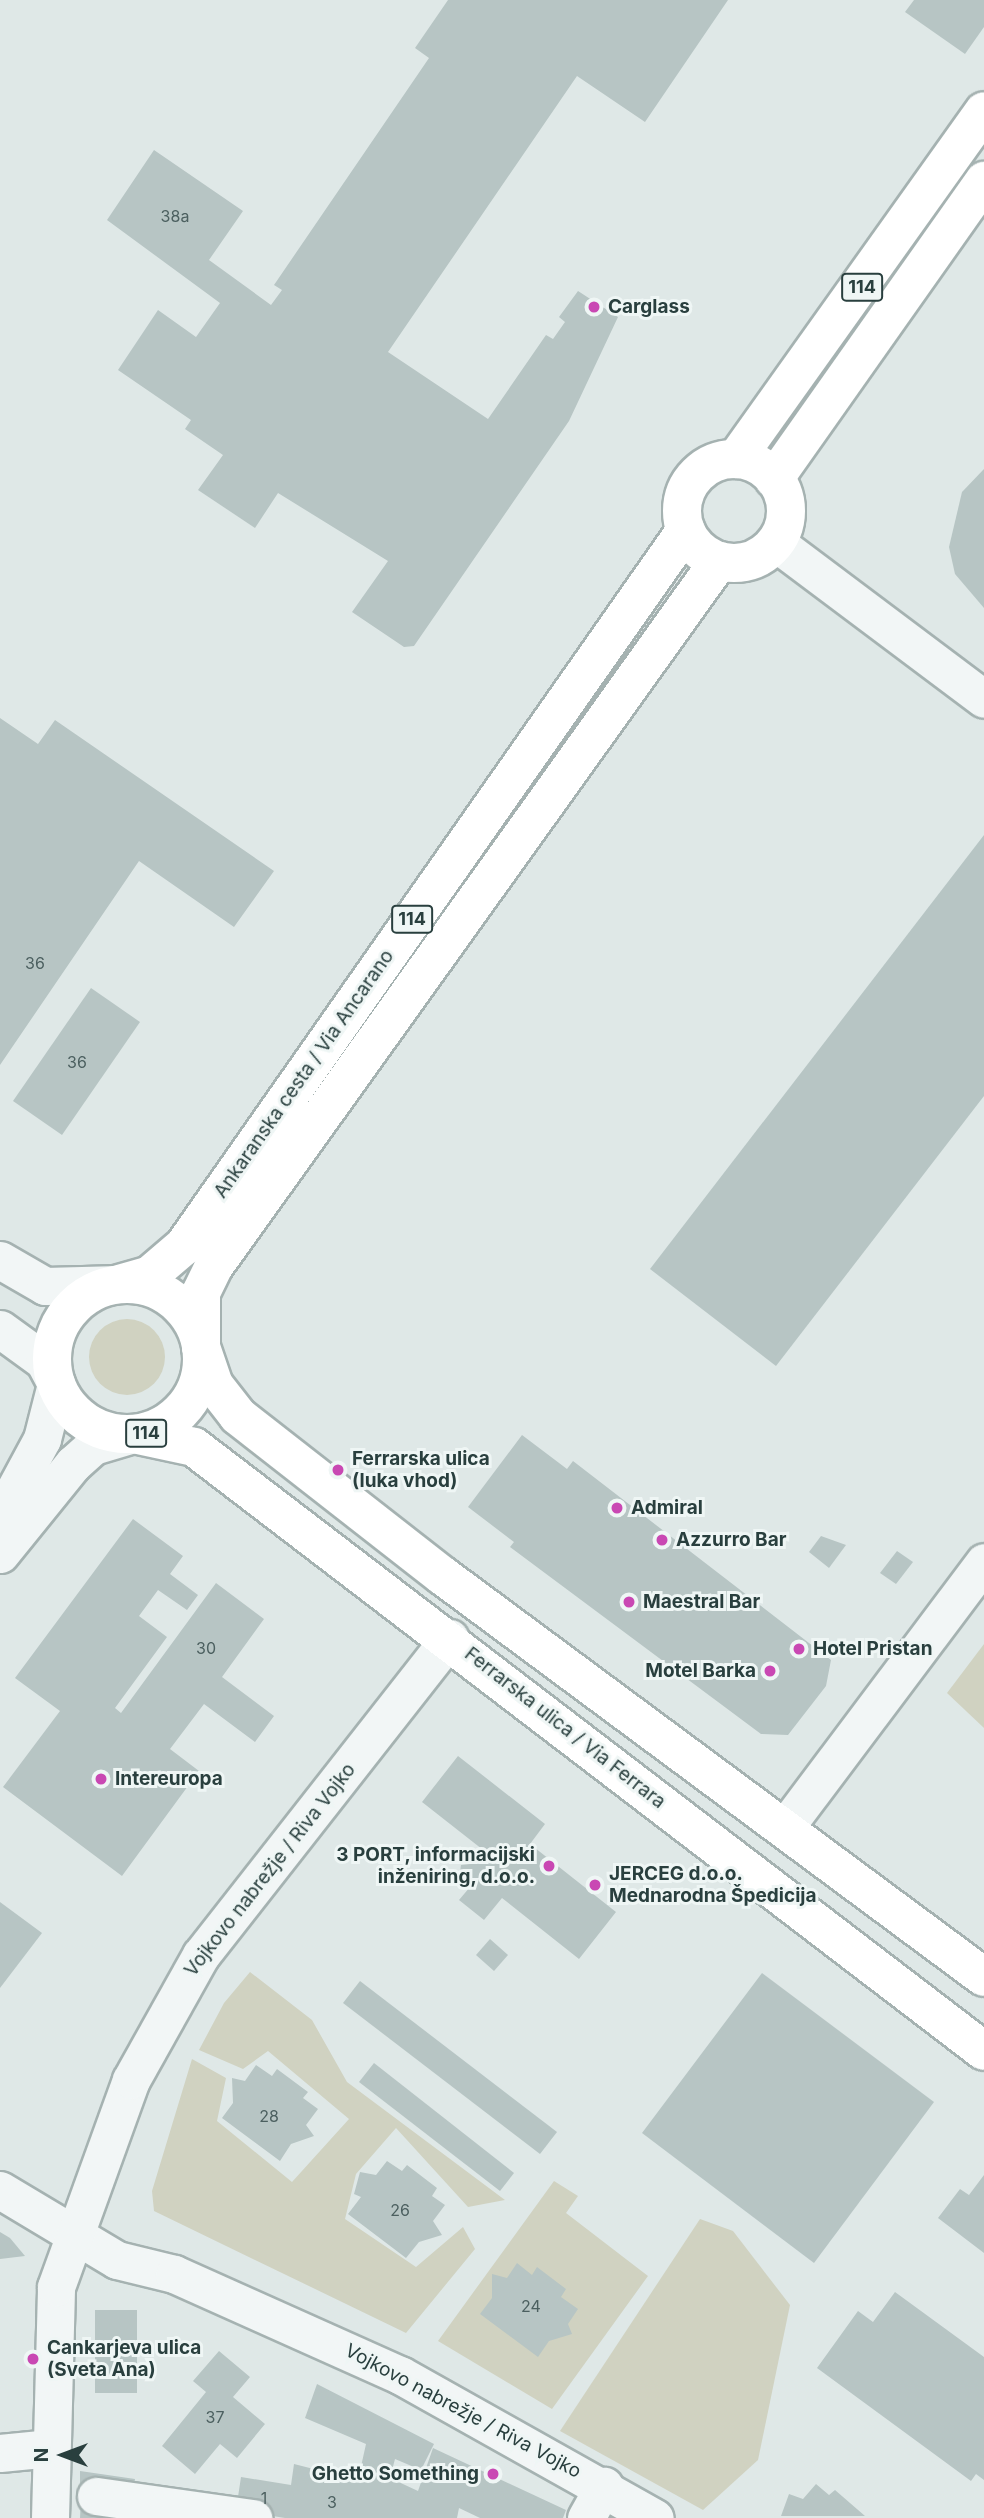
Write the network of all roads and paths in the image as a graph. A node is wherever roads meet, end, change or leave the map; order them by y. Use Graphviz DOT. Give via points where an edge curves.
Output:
graph roads {
  1 [pos="984,111"];
  2 [pos="984,181"];
  3 [pos="736,459"];
  4 [pos="774,479"];
  5 [pos="686,530"];
  6 [pos="775,542"];
  7 [pos="719,561"];
  8 [pos="984,699"];
  9 [pos="0,1260"];
  10 [pos="119,1284"];
  11 [pos="0,1329"];
  12 [pos="201,1347"];
  13 [pos="56,1384"];
  14 [pos="133,1434"];
  15 [pos="0,1517"];
  16 [pos="0,1554"];
  17 [pos="984,1562"];
  18 [pos="450,1638"];
  19 [pos="786,1826"];
  20 [pos="984,1977"];
  21 [pos="984,2051"];
  22 [pos="0,2190"];
  23 [pos="72,2237"];
  24 [pos="51,2448"];
  25 [pos="0,2453"];
  26 [pos="604,2486"];
  27 [pos="116,2502"];
  28 [pos="245,2516"];
  29 [pos="50,2518"];
  30 [pos="586,2518"];
  31 [pos="655,2518"];
  1 -- 3 [label="main road, 114"];
  2 -- 4 [label="main road, 114"];
  3 -- 4 [label="main road"];
  3 -- 5 [label="main road" via="711,464 692,481 683,504"];
  4 -- 6 [label="main road" via="786,517"];
  5 -- 7 [label="main road"];
  5 -- 10 [label="main road, Ankaranska cesta / Via Ancarano / 114" via="184,1246 150,1275"];
  6 -- 7 [label="main road" via="756,558"];
  6 -- 8 [label="street"];
  7 -- 12 [label="main road, Ankaranska cesta / Via Ancarano / 114" via="214,1266 201,1293"];
  9 -- 10 [label="street" via="45,1286"];
  10 -- 12 [label="main road, 114" via="169,1296 188,1313"];
  10 -- 13 [label="main road, 114" via="76,1303 61,1322 52,1346"];
  11 -- 13 [label="street" via="44,1361"];
  12 -- 14 [label="main road, 114" via="199,1385 187,1407 168,1423"];
  12 -- 19 [label="main road" via="214,1385 238,1416 443,1576"];
  13 -- 14 [label="main road, 114" via="75,1415 96,1429"];
  13 -- 15 [label="street" via="42,1439"];
  14 -- 16 [label="street" via="93,1446 73,1464"];
  14 -- 18 [label="main road, Ferrarska ulica / Via Ferrara" via="194,1447"];
  17 -- 19 [label="street"];
  18 -- 21 [label="main road, Ferrarska ulica / Via Ferrara"];
  18 -- 23 [label="street, Vojkovo nabrežje / Riva Vojko" via="180,1986 131,2080"];
  19 -- 20 [label="main road"];
  22 -- 23 [label="street, Vojkovo nabrežje / Riva Vojko"];
  23 -- 24 [label="street" via="56,2287"];
  23 -- 26 [label="street, Vojkovo nabrežje / Riva Vojko" via="302,2328"];
  24 -- 25 [label="street"];
  24 -- 29 [label="street"];
  26 -- 30 [label="street"];
  26 -- 31 [label="street, Vojkovo nabrežje / Riva Vojko"];
  27 -- 28 [label="street"];
}
